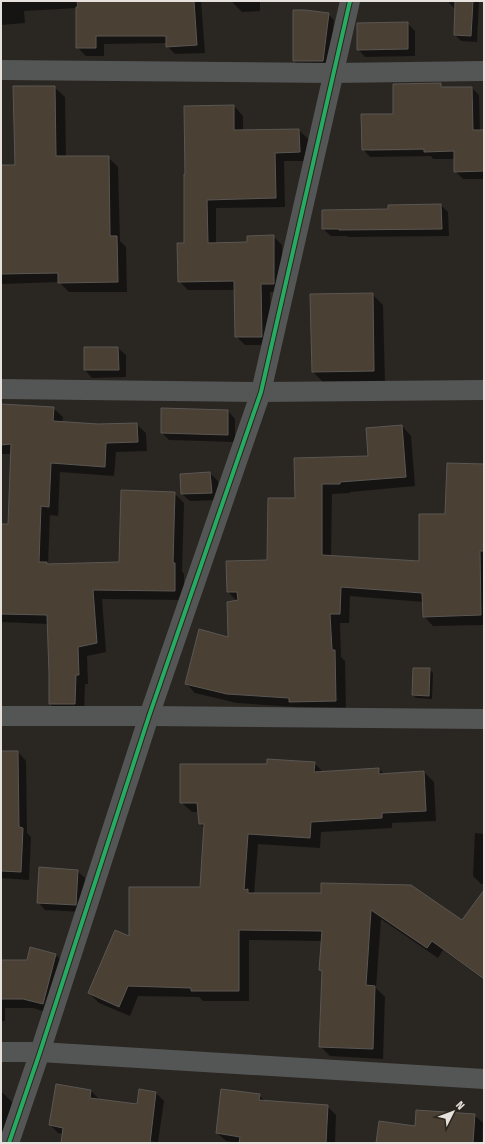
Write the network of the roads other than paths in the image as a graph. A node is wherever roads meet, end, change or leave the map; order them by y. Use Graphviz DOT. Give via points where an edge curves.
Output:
graph roads {
  1 [pos="350,1"];
  2 [pos="1,70"];
  3 [pos="484,71"];
  4 [pos="333,73"];
  5 [pos="1,389"];
  6 [pos="484,390"];
  7 [pos="261,392"];
  8 [pos="1,716"];
  9 [pos="149,716"];
  10 [pos="484,719"];
  11 [pos="1,1052"];
  12 [pos="40,1052"];
  13 [pos="484,1078"];
  14 [pos="9,1143"];
  1 -- 4 [label="street"];
  2 -- 4 [label="street"];
  3 -- 4 [label="street"];
  4 -- 7 [label="street"];
  5 -- 7 [label="street"];
  6 -- 7 [label="street"];
  7 -- 9 [label="street"];
  8 -- 9 [label="street"];
  9 -- 10 [label="street"];
  9 -- 12 [label="street"];
  11 -- 12 [label="street"];
  12 -- 13 [label="street"];
  12 -- 14 [label="street"];
}
